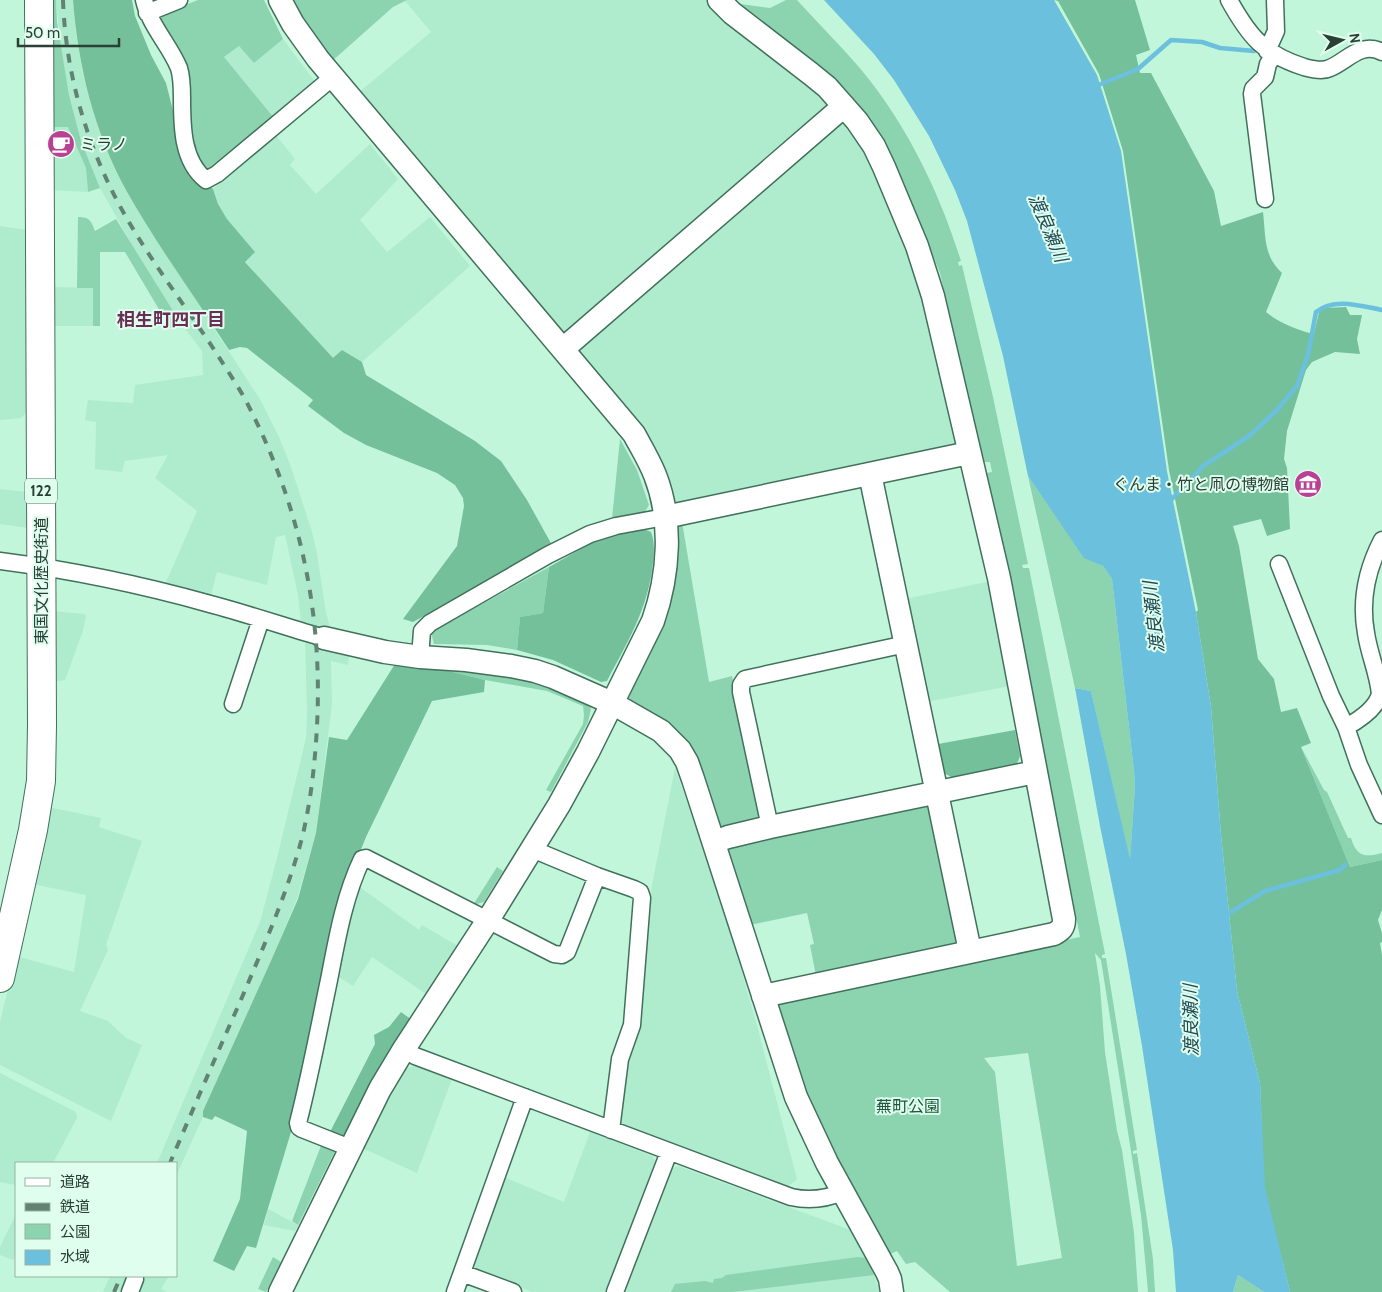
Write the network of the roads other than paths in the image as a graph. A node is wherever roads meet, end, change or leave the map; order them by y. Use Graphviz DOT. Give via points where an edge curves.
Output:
graph roads {
  1 [pos="39,0"];
  2 [pos="179,0"];
  3 [pos="280,0"];
  4 [pos="719,0"];
  5 [pos="1229,0"];
  6 [pos="1275,0"];
  7 [pos="146,6"];
  8 [pos="1381,48"];
  9 [pos="1271,53"];
  10 [pos="333,77"];
  11 [pos="844,106"];
  12 [pos="1265,199"];
  13 [pos="563,349"];
  14 [pos="969,453"];
  15 [pos="870,474"];
  16 [pos="665,517"];
  17 [pos="1382,540"];
  18 [pos="0,560"];
  19 [pos="1280,564"];
  20 [pos="41,567"];
  21 [pos="261,619"];
  22 [pos="324,638"];
  23 [pos="906,644"];
  24 [pos="420,657"];
  25 [pos="612,703"];
  26 [pos="233,704"];
  27 [pos="1346,728"];
  28 [pos="1035,772"];
  29 [pos="937,793"];
  30 [pos="1382,815"];
  31 [pos="770,827"];
  32 [pos="714,842"];
  33 [pos="532,849"];
  34 [pos="597,876"];
  35 [pos="488,920"];
  36 [pos="970,951"];
  37 [pos="0,978"];
  38 [pos="764,996"];
  39 [pos="404,1049"];
  40 [pos="525,1097"];
  41 [pos="611,1130"];
  42 [pos="350,1148"];
  43 [pos="669,1152"];
  44 [pos="842,1192"];
  45 [pos="462,1273"];
  46 [pos="280,1292"];
  47 [pos="455,1292"];
  48 [pos="513,1292"];
  49 [pos="615,1292"];
  50 [pos="892,1292"];
  1 -- 20 [label="highway, 東国文化歴史街道 / 122"];
  2 -- 7 [label="street"];
  3 -- 10 [label="street" via="300,36"];
  4 -- 11 [label="street" via="827,87"];
  5 -- 9 [label="street" via="1246,28"];
  6 -- 9 [label="street" via="1276,31"];
  7 -- 10 [label="street" via="179,68 185,141 194,166 206,180"];
  8 -- 9 [label="street" via="1362,50 1325,70 1310,69"];
  9 -- 12 [label="street" via="1266,77 1256,85 1252,94"];
  10 -- 13 [label="street"];
  11 -- 13 [label="street"];
  11 -- 14 [label="street" via="874,146 917,246 927,274"];
  13 -- 16 [label="street" via="634,434 656,477"];
  14 -- 15 [label="street"];
  14 -- 28 [label="street" via="999,578"];
  15 -- 16 [label="street"];
  15 -- 23 [label="street"];
  16 -- 24 [label="street" via="601,530 548,555 430,623 422,631"];
  16 -- 25 [label="street" via="667,552 660,600 648,632"];
  17 -- 27 [label="street" via="1367,574 1364,607 1366,632 1380,694 1367,712"];
  18 -- 20 [label="street"];
  19 -- 27 [label="street"];
  20 -- 21 [label="street" via="173,595"];
  20 -- 37 [label="highway, 東国文化歴史街道 / 122" via="41,781"];
  21 -- 22 [label="street"];
  21 -- 26 [label="street"];
  22 -- 24 [label="street"];
  23 -- 29 [label="street"];
  23 -- 31 [label="street" via="745,679 741,692"];
  24 -- 25 [label="street" via="491,662 535,671"];
  25 -- 32 [label="street" via="661,731 680,750"];
  25 -- 33 [label="street" via="570,785"];
  27 -- 30 [label="street"];
  28 -- 29 [label="street"];
  28 -- 36 [label="street" via="1064,926 1054,934"];
  29 -- 31 [label="street"];
  29 -- 36 [label="street"];
  31 -- 32 [label="street"];
  32 -- 38 [label="street"];
  33 -- 34 [label="street"];
  33 -- 35 [label="street"];
  34 -- 35 [label="street" via="567,952 562,955 554,954"];
  34 -- 41 [label="street" via="634,889 642,898 632,1024 620,1059"];
  35 -- 39 [label="street"];
  35 -- 42 [label="street" via="366,858 362,859 337,937 298,1123 302,1129"];
  36 -- 38 [label="street"];
  38 -- 44 [label="street" via="796,1097"];
  39 -- 40 [label="street"];
  39 -- 42 [label="street"];
  40 -- 41 [label="street"];
  40 -- 45 [label="street"];
  41 -- 43 [label="street"];
  42 -- 46 [label="street"];
  43 -- 44 [label="street" via="791,1197 819,1199"];
  43 -- 49 [label="street"];
  44 -- 50 [label="street" via="887,1272"];
  45 -- 47 [label="street"];
  45 -- 48 [label="street"];
}
